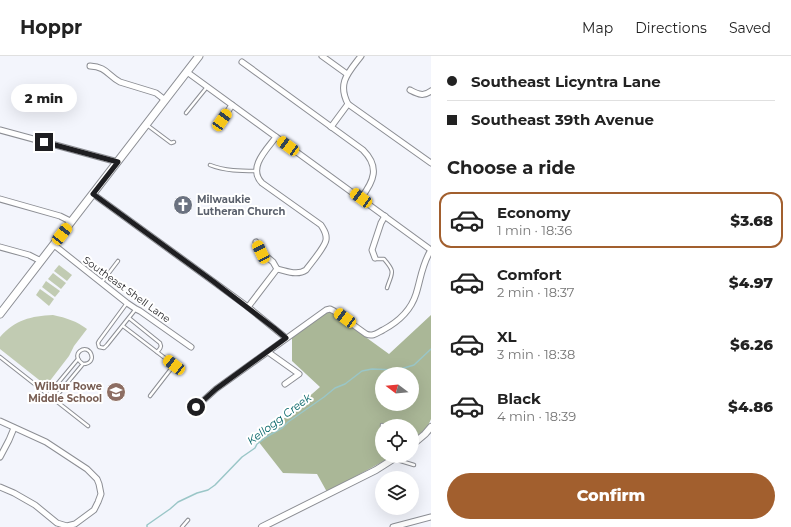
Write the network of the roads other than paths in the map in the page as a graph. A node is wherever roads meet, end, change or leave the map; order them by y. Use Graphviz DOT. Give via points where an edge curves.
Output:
graph roads {
  1 [pos="199,56"];
  2 [pos="322,56"];
  3 [pos="361,56"];
  4 [pos="242,62"];
  5 [pos="90,66"];
  6 [pos="187,72"];
  7 [pos="347,74"];
  8 [pos="208,87"];
  9 [pos="410,90"];
  10 [pos="431,91"];
  11 [pos="165,100"];
  12 [pos="348,104"];
  13 [pos="232,105"];
  14 [pos="186,113"];
  15 [pos="222,120"];
  16 [pos="146,124"];
  17 [pos="331,127"];
  18 [pos="0,130"];
  19 [pos="276,137"];
  20 [pos="174,142"];
  21 [pos="118,162"];
  22 [pos="431,162"];
  23 [pos="210,165"];
  24 [pos="256,171"];
  25 [pos="93,194"];
  26 [pos="361,198"];
  27 [pos="0,199"];
  28 [pos="385,216"];
  29 [pos="72,222"];
  30 [pos="256,242"];
  31 [pos="54,245"];
  32 [pos="0,247"];
  33 [pos="431,250"];
  34 [pos="375,258"];
  35 [pos="41,261"];
  36 [pos="118,262"];
  37 [pos="277,269"];
  38 [pos="102,283"];
  39 [pos="387,288"];
  40 [pos="127,303"];
  41 [pos="248,308"];
  42 [pos="136,309"];
  43 [pos="0,314"];
  44 [pos="128,318"];
  45 [pos="123,326"];
  46 [pos="286,338"];
  47 [pos="191,347"];
  48 [pos="157,352"];
  49 [pos="268,352"];
  50 [pos="0,357"];
  51 [pos="78,359"];
  52 [pos="83,364"];
  53 [pos="285,384"];
  54 [pos="48,395"];
  55 [pos="150,396"];
  56 [pos="54,399"];
  57 [pos="194,408"];
  58 [pos="0,421"];
  59 [pos="88,426"];
  60 [pos="431,427"];
  61 [pos="14,428"];
  62 [pos="419,440"];
  63 [pos="0,457"];
  64 [pos="385,463"];
  65 [pos="408,463"];
  66 [pos="414,465"];
  67 [pos="0,487"];
  68 [pos="431,517"];
  69 [pos="188,520"];
  70 [pos="182,527"];
  71 [pos="262,527"];
  72 [pos="393,527"];
  1 -- 6 [label="main road"];
  2 -- 7 [label="street"];
  3 -- 7 [label="street"];
  4 -- 17 [label="street"];
  5 -- 11 [label="street" via="103,69 120,82 156,93"];
  6 -- 8 [label="street"];
  6 -- 11 [label="main road"];
  7 -- 12 [label="street" via="344,96"];
  8 -- 13 [label="street"];
  8 -- 14 [label="lane"];
  9 -- 10 [label="street" via="420,95"];
  11 -- 16 [label="main road"];
  12 -- 17 [label="street"];
  12 -- 22 [label="street"];
  13 -- 15 [label="street"];
  13 -- 19 [label="street"];
  16 -- 20 [label="lane"];
  16 -- 21 [label="main road"];
  17 -- 26 [label="street" via="363,150 371,160 374,174 370,186"];
  18 -- 21 [label="street"];
  19 -- 24 [label="street" via="257,163"];
  19 -- 26 [label="street"];
  21 -- 25 [label="main road"];
  23 -- 24 [label="lane" via="236,171"];
  24 -- 37 [label="street" via="262,183 321,225 326,234 325,244 306,270 299,274"];
  25 -- 29 [label="main road"];
  25 -- 41 [label="street"];
  26 -- 28 [label="street"];
  27 -- 29 [label="street" via="60,216"];
  28 -- 33 [label="street"];
  28 -- 34 [label="street" via="372,250"];
  29 -- 31 [label="main road"];
  30 -- 37 [label="street" via="261,252"];
  31 -- 35 [label="main road"];
  31 -- 38 [label="street, Southeast Shell Lane"];
  32 -- 35 [label="street"];
  33 -- 46 [label="street" via="423,266 412,305 392,325 374,336 366,334 330,308"];
  34 -- 39 [label="lane" via="384,259 391,267 393,272"];
  35 -- 43 [label="main road"];
  36 -- 38 [label="lane"];
  37 -- 41 [label="street"];
  38 -- 40 [label="street, Southeast Shell Lane"];
  40 -- 42 [label="street, Southeast Shell Lane"];
  40 -- 45 [label="lane" via="99,341 99,347 106,347"];
  41 -- 46 [label="street"];
  42 -- 44 [label="lane"];
  42 -- 47 [label="street, Southeast Shell Lane"];
  44 -- 45 [label="lane"];
  44 -- 48 [label="lane" via="160,342 161,346"];
  45 -- 48 [label="lane"];
  46 -- 49 [label="street"];
  48 -- 55 [label="lane" via="174,365"];
  49 -- 53 [label="street" via="299,374"];
  49 -- 57 [label="street"];
  50 -- 54 [label="lane"];
  51 -- 52 [label="lane"];
  51 -- 52 [label="lane" via="79,352 86,349 89,351 92,358 90,362"];
  51 -- 54 [label="lane"];
  52 -- 56 [label="lane"];
  54 -- 56 [label="lane"];
  56 -- 59 [label="lane"];
  58 -- 61 [label="street"];
  60 -- 62 [label="street"];
  61 -- 63 [label="street"];
  61 -- 67 [label="street" via="46,442 88,469 97,479 100,498 91,513 75,524 67,526 57,523 35,505"];
  64 -- 71 [label="street"];
  65 -- 66 [label="lane"];
  68 -- 72 [label="street"];
  69 -- 70 [label="lane"];
}
